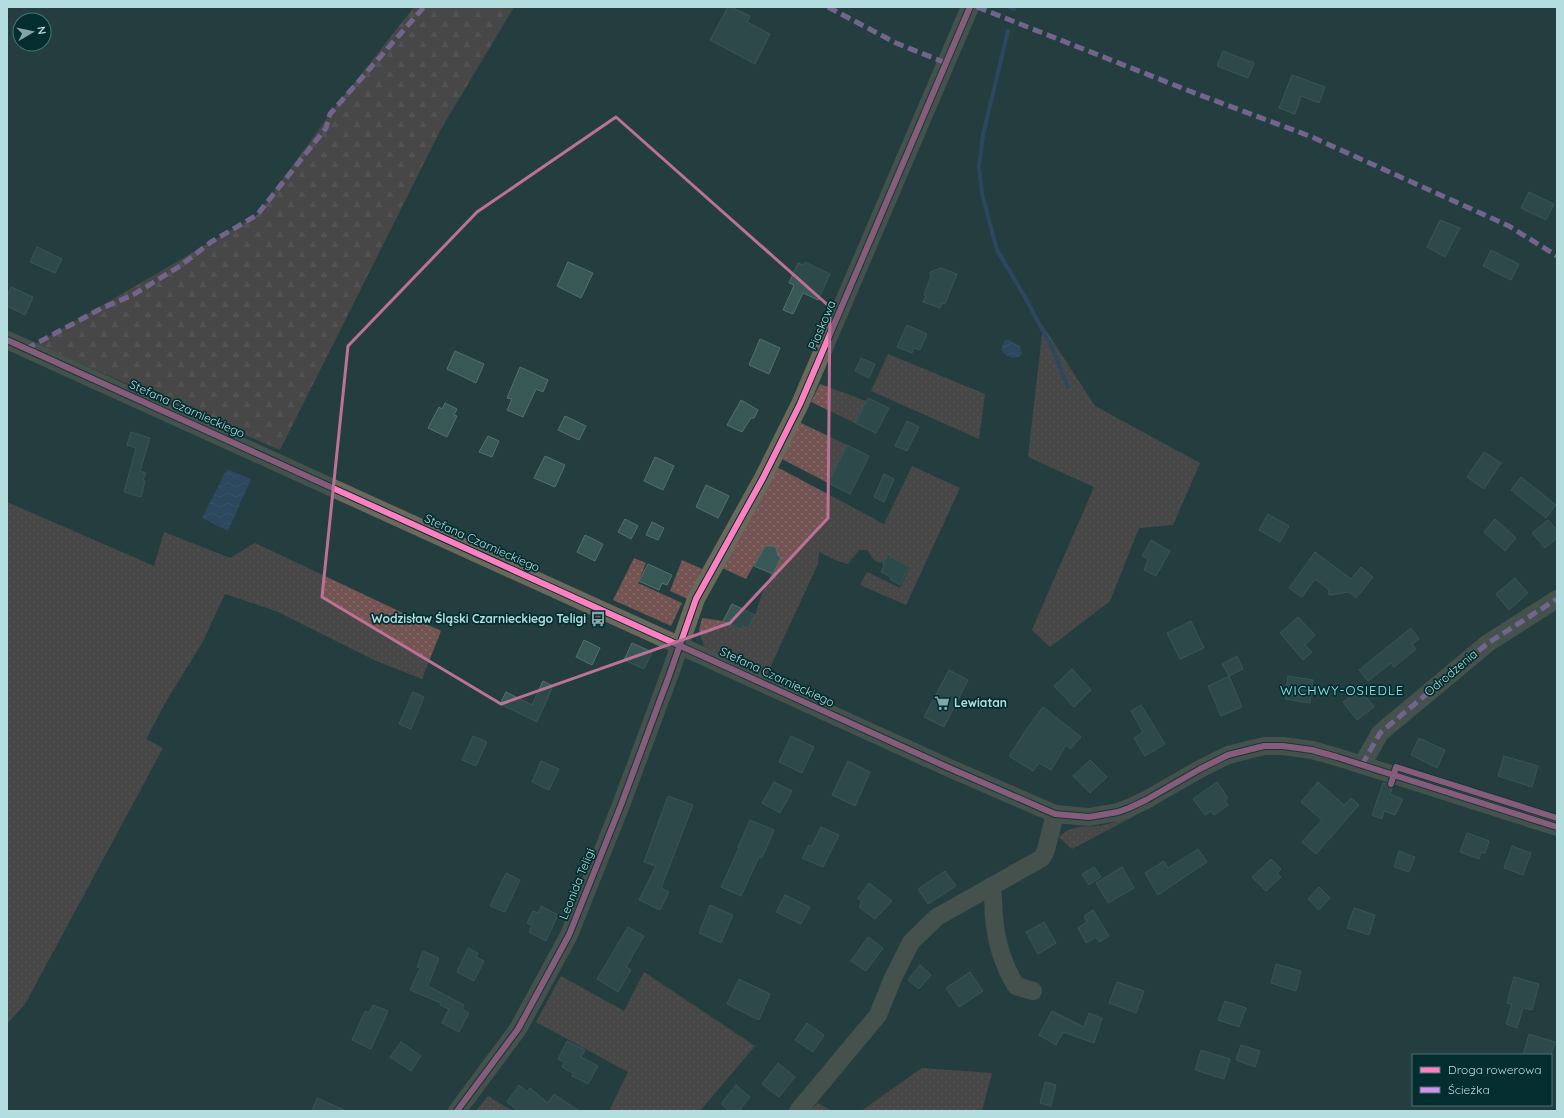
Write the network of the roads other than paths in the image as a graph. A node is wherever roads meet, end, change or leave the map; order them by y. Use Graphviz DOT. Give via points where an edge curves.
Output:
graph roads {
  1 [pos="970,7"];
  2 [pos="7,340"];
  3 [pos="1557,599"];
  4 [pos="679,645"];
  5 [pos="1362,765"];
  6 [pos="1055,814"];
  7 [pos="1557,827"];
  8 [pos="991,886"];
  9 [pos="1033,991"];
  10 [pos="458,1111"];
  11 [pos="798,1111"];
  1 -- 4 [label="street, Piaskowa" via="800,404 763,478 696,599"];
  2 -- 4 [label="street, Stefana Czarnieckiego"];
  3 -- 5 [label="street, Odrodzenia" via="1488,642 1380,733"];
  4 -- 6 [label="street, Stefana Czarnieckiego"];
  4 -- 10 [label="street, Leonida Teligi" via="569,935 518,1028"];
  5 -- 6 [label="street, Stefana Czarnieckiego" via="1312,750 1264,746 1217,760 1146,800 1118,812 1089,817"];
  5 -- 7 [label="street, Stefana Czarnieckiego"];
  6 -- 8 [label="street" via="1042,858"];
  8 -- 9 [label="street" via="998,945 1007,972 1016,986"];
  8 -- 11 [label="street" via="937,917 911,942 878,1015"];
}
